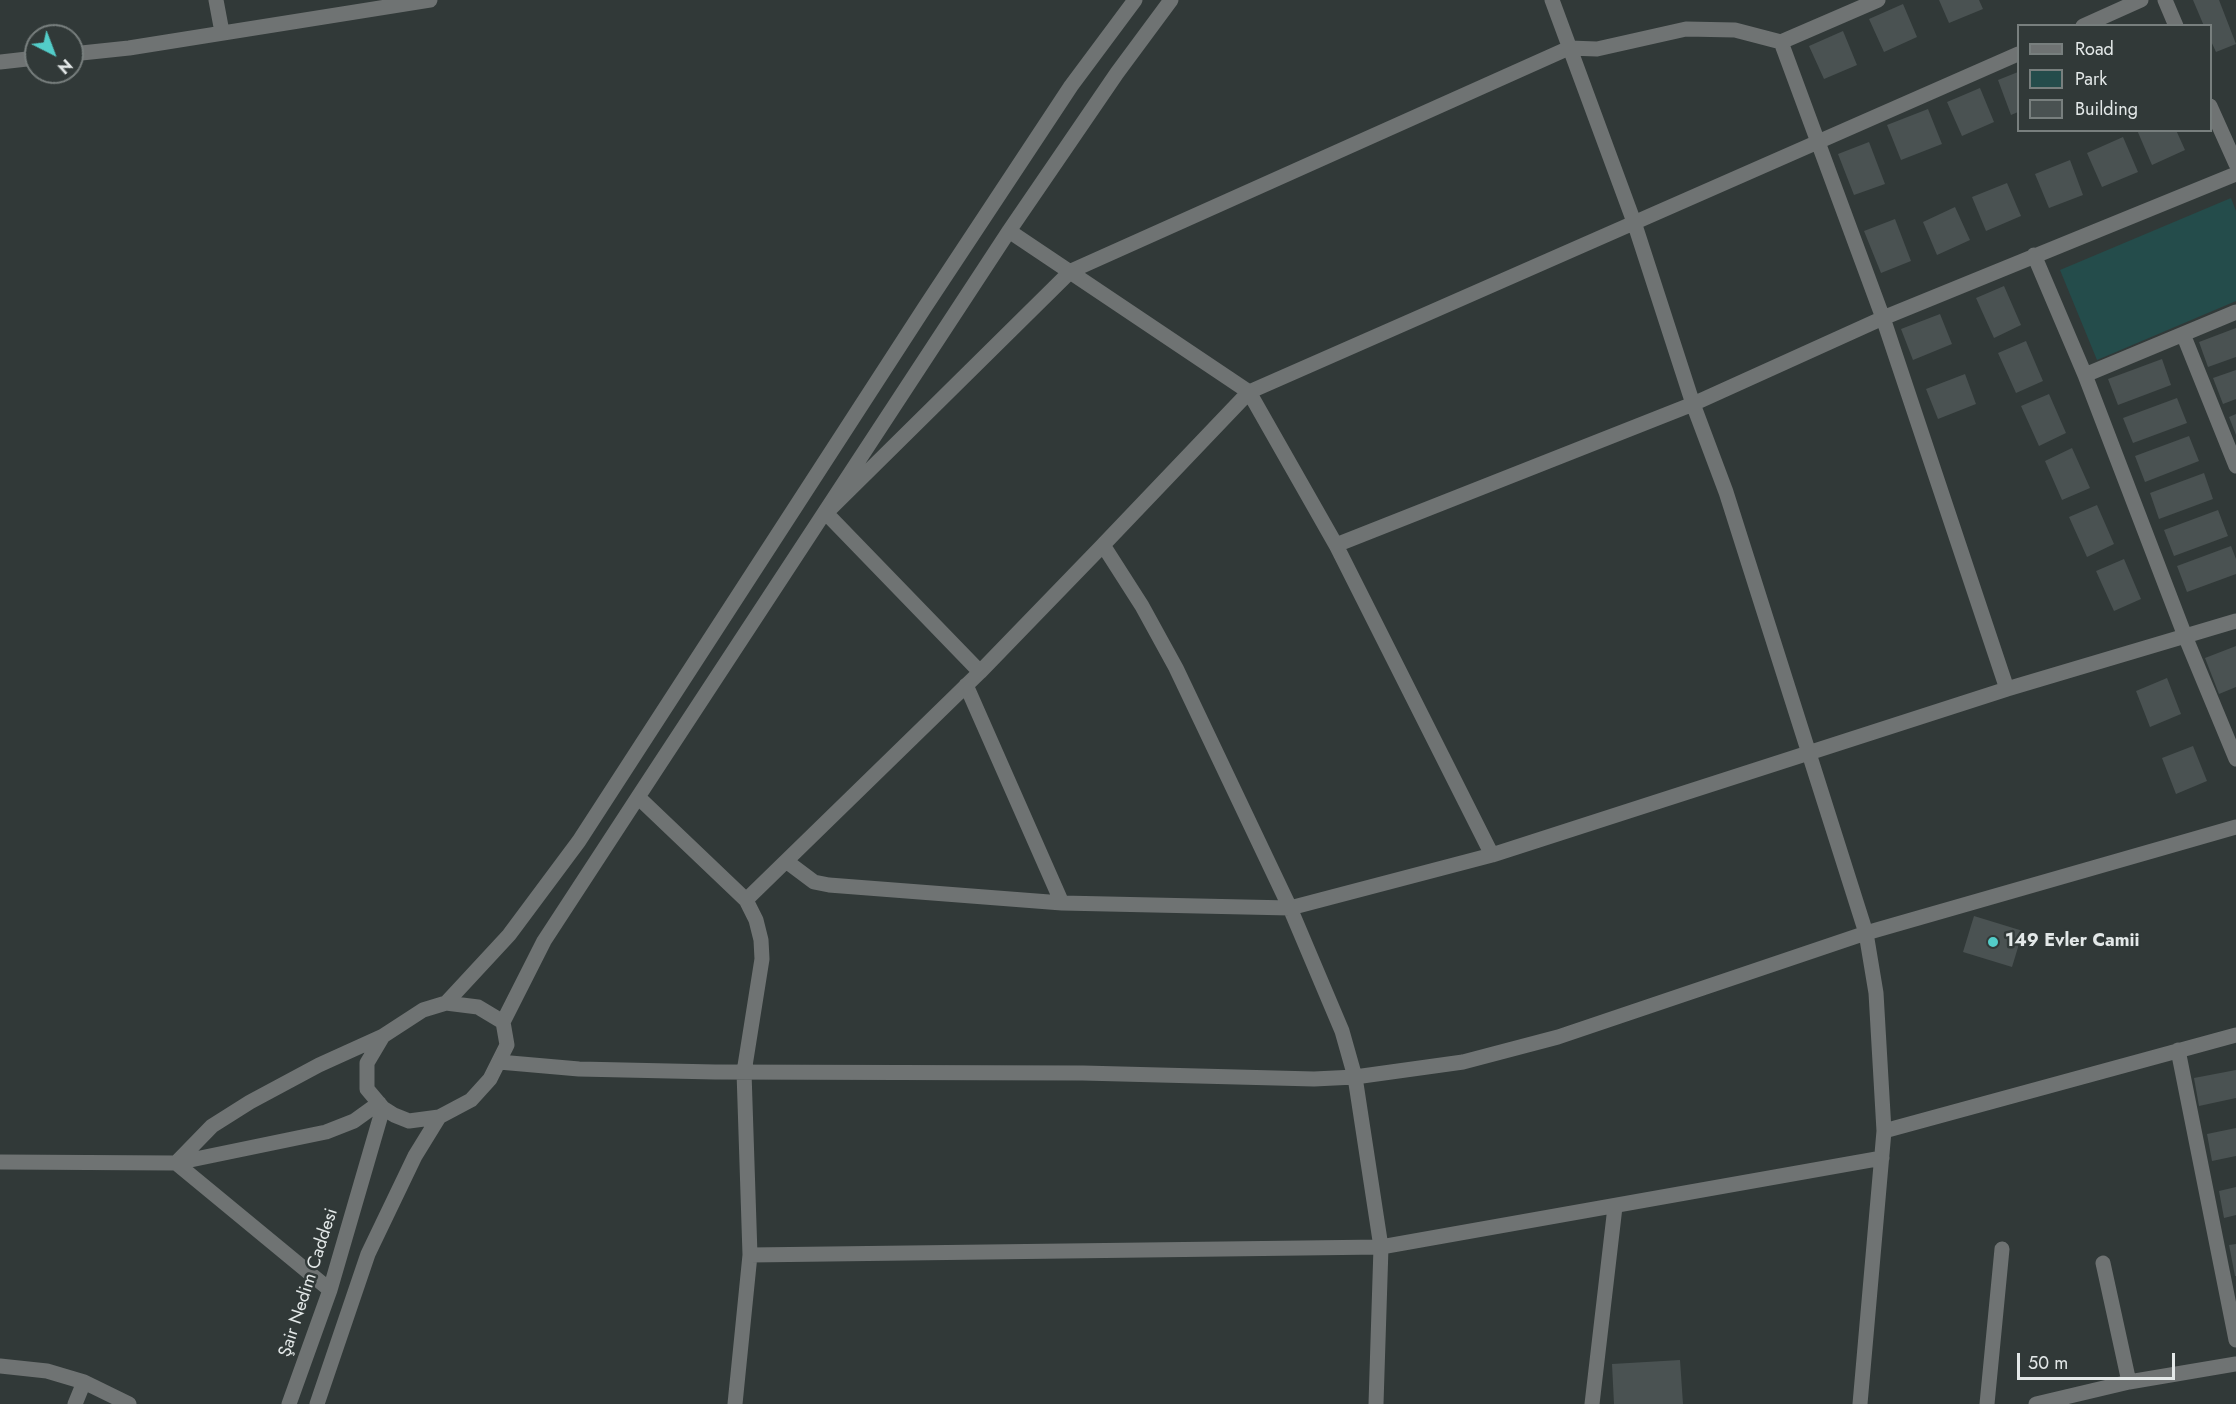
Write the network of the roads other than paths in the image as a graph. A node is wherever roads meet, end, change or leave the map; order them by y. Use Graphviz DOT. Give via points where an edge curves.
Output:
graph roads {
  1 [pos="216,0"];
  2 [pos="430,0"];
  3 [pos="1135,0"];
  4 [pos="1171,0"];
  5 [pos="1552,0"];
  6 [pos="1878,0"];
  7 [pos="2141,0"];
  8 [pos="2164,0"];
  9 [pos="2087,24"];
  10 [pos="2175,24"];
  11 [pos="222,32"];
  12 [pos="1781,42"];
  13 [pos="1569,48"];
  14 [pos="84,53"];
  15 [pos="2017,55"];
  16 [pos="24,59"];
  17 [pos="0,62"];
  18 [pos="2212,108"];
  19 [pos="1818,143"];
  20 [pos="2236,164"];
  21 [pos="2236,174"];
  22 [pos="1634,222"];
  23 [pos="1009,231"];
  24 [pos="2034,255"];
  25 [pos="1071,271"];
  26 [pos="2236,312"];
  27 [pos="1883,318"];
  28 [pos="2183,334"];
  29 [pos="2085,375"];
  30 [pos="1249,392"];
  31 [pos="1694,404"];
  32 [pos="2236,466"];
  33 [pos="826,513"];
  34 [pos="1103,545"];
  35 [pos="1336,545"];
  36 [pos="2236,621"];
  37 [pos="2185,636"];
  38 [pos="980,672"];
  39 [pos="966,685"];
  40 [pos="2007,689"];
  41 [pos="1807,754"];
  42 [pos="2236,759"];
  43 [pos="638,796"];
  44 [pos="2236,827"];
  45 [pos="1492,855"];
  46 [pos="786,861"];
  47 [pos="746,900"];
  48 [pos="1062,903"];
  49 [pos="1290,908"];
  50 [pos="1866,933"];
  51 [pos="446,1003"];
  52 [pos="503,1022"];
  53 [pos="2236,1035"];
  54 [pos="383,1036"];
  55 [pos="2178,1050"];
  56 [pos="499,1062"];
  57 [pos="744,1072"];
  58 [pos="1355,1077"];
  59 [pos="381,1105"];
  60 [pos="439,1117"];
  61 [pos="1884,1131"];
  62 [pos="1882,1158"];
  63 [pos="0,1162"];
  64 [pos="176,1163"];
  65 [pos="1615,1207"];
  66 [pos="1381,1247"];
  67 [pos="2002,1249"];
  68 [pos="750,1256"];
  69 [pos="2103,1263"];
  70 [pos="330,1290"];
  71 [pos="2236,1340"];
  72 [pos="2236,1364"];
  73 [pos="0,1366"];
  74 [pos="84,1382"];
  75 [pos="2129,1382"];
  76 [pos="75,1404"];
  77 [pos="129,1404"];
  78 [pos="289,1404"];
  79 [pos="317,1404"];
  80 [pos="735,1404"];
  81 [pos="1376,1404"];
  82 [pos="1592,1404"];
  83 [pos="1860,1404"];
  84 [pos="1987,1404"];
  85 [pos="2036,1404"];
  1 -- 11 [label="street"];
  2 -- 11 [label="street"];
  3 -- 51 [label="street" via="1071,86 944,278 579,842 509,935"];
  4 -- 23 [label="street"];
  5 -- 13 [label="street"];
  6 -- 12 [label="street"];
  7 -- 9 [label="street"];
  8 -- 10 [label="street"];
  11 -- 14 [label="street"];
  12 -- 13 [label="street" via="1735,30 1686,29 1597,48"];
  12 -- 19 [label="street"];
  13 -- 22 [label="street"];
  13 -- 25 [label="street"];
  15 -- 19 [label="street"];
  16 -- 17 [label="street"];
  18 -- 20 [label="street"];
  19 -- 22 [label="street"];
  19 -- 27 [label="street"];
  21 -- 24 [label="street"];
  22 -- 30 [label="street"];
  22 -- 31 [label="street"];
  23 -- 25 [label="street"];
  23 -- 33 [label="street"];
  24 -- 27 [label="street"];
  24 -- 29 [label="street"];
  25 -- 30 [label="street"];
  25 -- 33 [label="street"];
  26 -- 28 [label="street"];
  27 -- 31 [label="street"];
  27 -- 40 [label="street"];
  28 -- 29 [label="street"];
  28 -- 32 [label="street"];
  29 -- 37 [label="street"];
  30 -- 34 [label="street"];
  30 -- 35 [label="street"];
  31 -- 35 [label="street"];
  31 -- 41 [label="street" via="1726,492"];
  33 -- 38 [label="street"];
  33 -- 43 [label="street"];
  34 -- 38 [label="street"];
  34 -- 49 [label="street" via="1176,668"];
  35 -- 45 [label="street"];
  36 -- 37 [label="street"];
  37 -- 40 [label="street"];
  37 -- 42 [label="street"];
  38 -- 39 [label="street"];
  39 -- 46 [label="street"];
  39 -- 48 [label="street"];
  40 -- 41 [label="street"];
  41 -- 45 [label="street"];
  41 -- 50 [label="street"];
  43 -- 47 [label="street"];
  43 -- 52 [label="street" via="544,942"];
  44 -- 50 [label="street"];
  45 -- 49 [label="street"];
  46 -- 47 [label="street"];
  46 -- 48 [label="street" via="814,882 829,885"];
  47 -- 57 [label="street" via="756,920 762,959"];
  48 -- 49 [label="street"];
  49 -- 58 [label="street" via="1329,998"];
  50 -- 58 [label="street" via="1558,1037 1463,1062"];
  50 -- 61 [label="street" via="1876,993"];
  51 -- 52 [label="street" via="478,1007"];
  51 -- 54 [label="street" via="423,1010"];
  52 -- 56 [label="street" via="507,1045"];
  53 -- 55 [label="street"];
  54 -- 59 [label="street" via="367,1063 367,1089"];
  54 -- 64 [label="street" via="250,1102 212,1126"];
  55 -- 61 [label="street"];
  55 -- 71 [label="street"];
  56 -- 57 [label="street" via="579,1069"];
  56 -- 60 [label="street" via="471,1100"];
  57 -- 58 [label="street"];
  57 -- 68 [label="street"];
  58 -- 66 [label="street"];
  59 -- 60 [label="street" via="409,1121"];
  59 -- 64 [label="street" via="326,1132"];
  59 -- 70 [label="street, Şair Nedim Caddesi"];
  60 -- 79 [label="street" via="415,1156 368,1254"];
  61 -- 62 [label="street"];
  62 -- 65 [label="street"];
  62 -- 83 [label="street"];
  63 -- 64 [label="street"];
  64 -- 70 [label="street"];
  65 -- 66 [label="street"];
  65 -- 82 [label="street"];
  66 -- 68 [label="street"];
  66 -- 81 [label="street"];
  67 -- 84 [label="street"];
  68 -- 80 [label="street"];
  69 -- 75 [label="street"];
  70 -- 78 [label="street, Şair Nedim Caddesi"];
  72 -- 75 [label="street"];
  73 -- 74 [label="street" via="47,1371"];
  74 -- 76 [label="street"];
  74 -- 77 [label="street"];
  75 -- 85 [label="street"];
}
